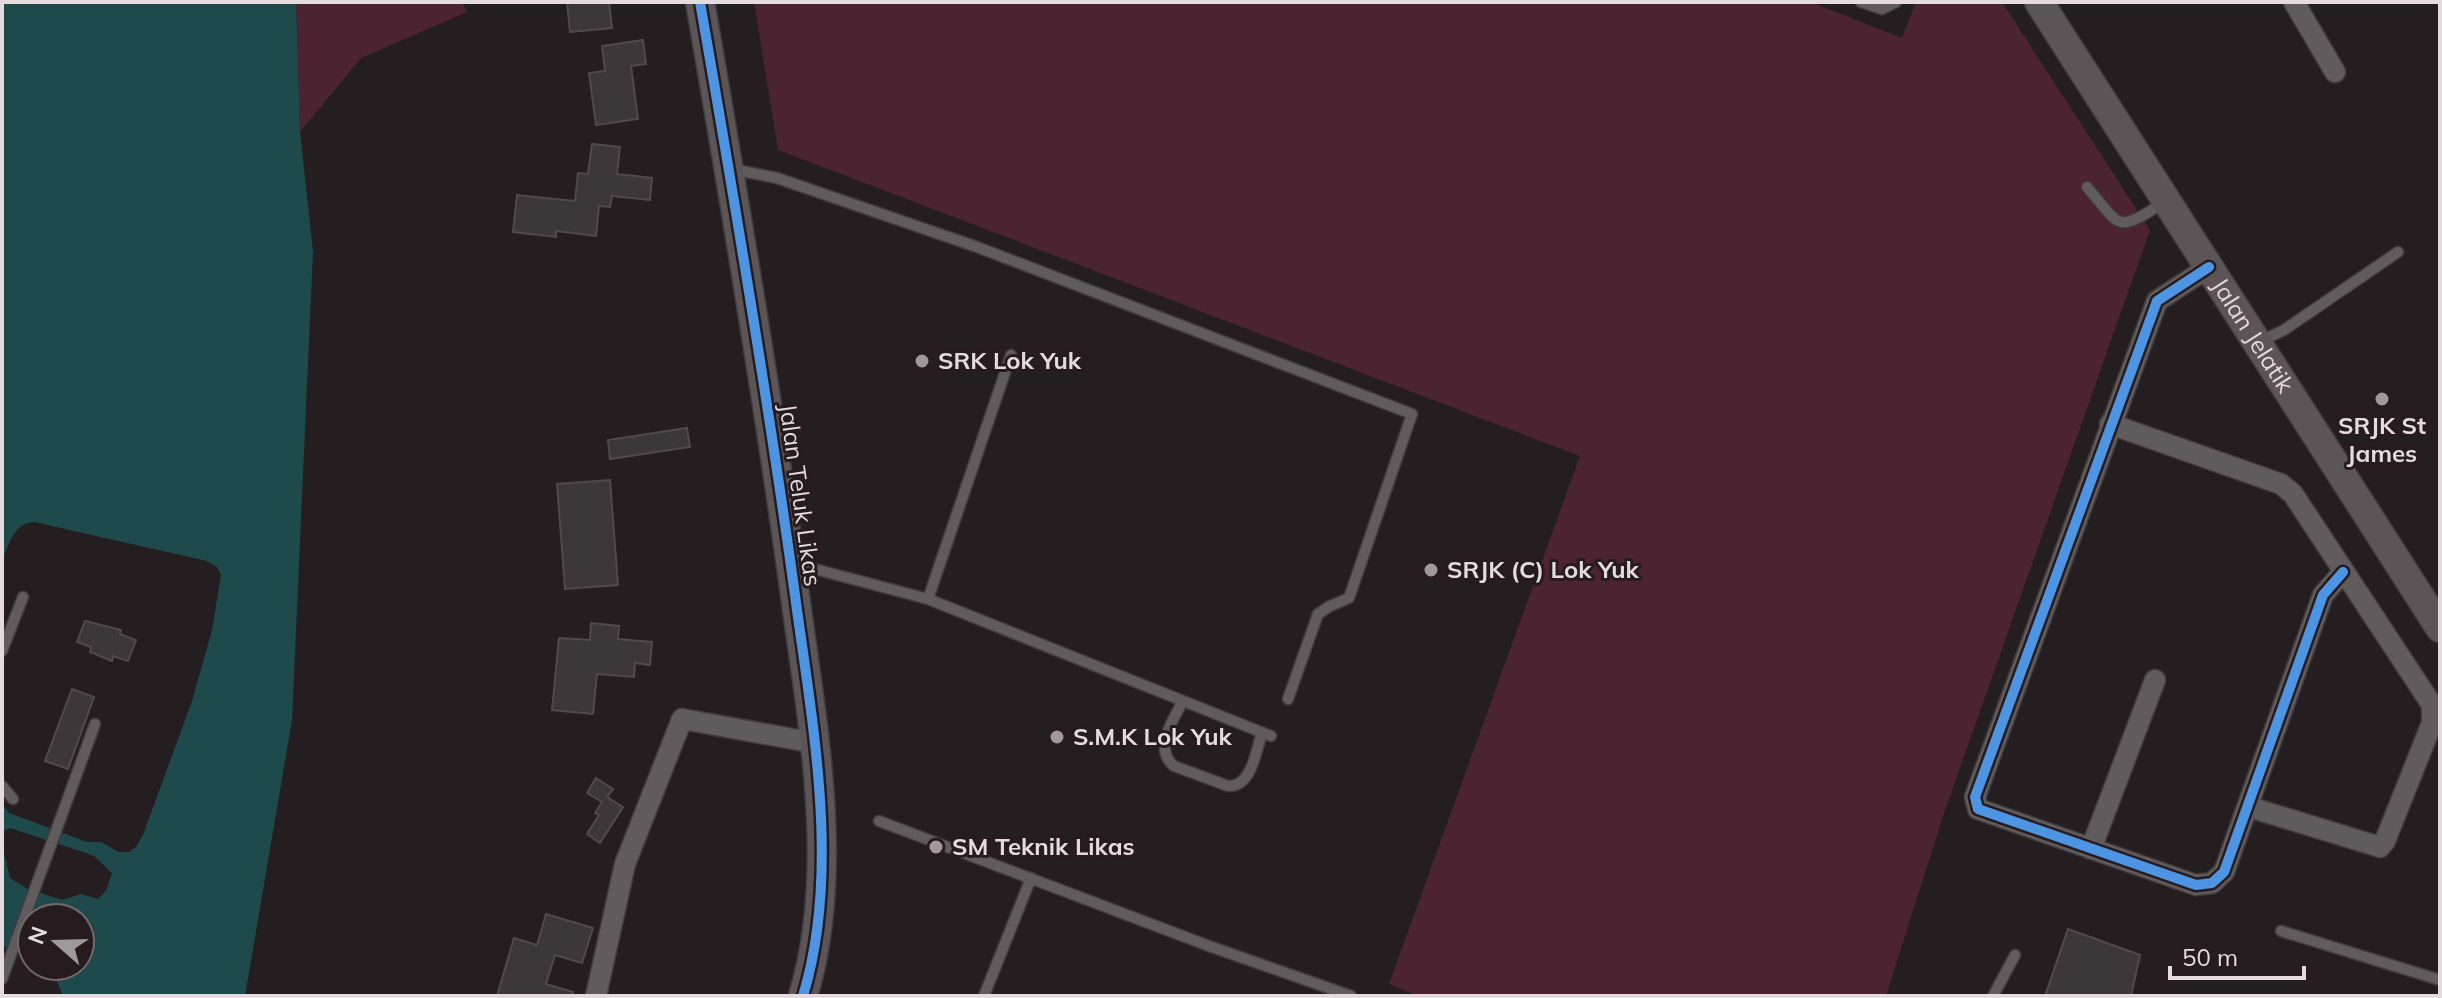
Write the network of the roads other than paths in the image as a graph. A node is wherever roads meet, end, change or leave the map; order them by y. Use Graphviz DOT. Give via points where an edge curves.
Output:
graph roads {
  1 [pos="700,2"];
  2 [pos="1861,2"];
  3 [pos="1896,2"];
  4 [pos="2039,2"];
  5 [pos="2294,2"];
  6 [pos="2335,72"];
  7 [pos="729,168"];
  8 [pos="2087,187"];
  9 [pos="2166,201"];
  10 [pos="2398,252"];
  11 [pos="2209,267"];
  12 [pos="2257,343"];
  13 [pos="1011,355"];
  14 [pos="2110,424"];
  15 [pos="790,563"];
  16 [pos="2343,572"];
  17 [pos="23,597"];
  18 [pos="928,599"];
  19 [pos="2440,628"];
  20 [pos="2,651"];
  21 [pos="2155,680"];
  22 [pos="1288,699"];
  23 [pos="1183,701"];
  24 [pos="95,724"];
  25 [pos="815,743"];
  26 [pos="2,786"];
  27 [pos="13,799"];
  28 [pos="2249,807"];
  29 [pos="879,821"];
  30 [pos="2091,849"];
  31 [pos="1031,878"];
  32 [pos="2281,931"];
  33 [pos="2015,955"];
  34 [pos="2,979"];
  35 [pos="2440,980"];
  36 [pos="596,996"];
  37 [pos="803,996"];
  38 [pos="984,996"];
  39 [pos="1351,996"];
  40 [pos="1993,996"];
  1 -- 7 [label="street, Jalan Teluk Likas"];
  2 -- 3 [label="lane" via="1882,9"];
  4 -- 9 [label="street, Jalan Jelatik"];
  5 -- 6 [label="street"];
  7 -- 15 [label="street, Jalan Teluk Likas"];
  7 -- 22 [label="lane" via="777,178 977,247 1412,414 1349,598 1318,614"];
  8 -- 9 [label="lane" via="2121,223"];
  9 -- 11 [label="street, Jalan Jelatik"];
  10 -- 12 [label="lane"];
  11 -- 12 [label="street, Jalan Jelatik"];
  11 -- 14 [label="street" via="2157,301"];
  12 -- 19 [label="street, Jalan Jelatik"];
  13 -- 18 [label="lane"];
  14 -- 16 [label="street" via="2281,484 2293,494"];
  14 -- 30 [label="street" via="1975,797 1978,809 1993,816"];
  15 -- 18 [label="lane"];
  15 -- 25 [label="street, Jalan Teluk Likas"];
  16 -- 28 [label="street" via="2323,595"];
  16 -- 28 [label="street" via="2432,705 2385,841 2380,847"];
  17 -- 20 [label="lane"];
  18 -- 23 [label="lane"];
  21 -- 30 [label="street"];
  23 -- 23 [label="lane" via="1266,734 1243,783 1228,786 1166,760 1163,748"];
  24 -- 34 [label="lane"];
  25 -- 36 [label="street" via="682,719 625,864"];
  25 -- 37 [label="street, Jalan Teluk Likas" via="821,887"];
  26 -- 27 [label="lane"];
  28 -- 30 [label="street" via="2224,872 2212,883 2196,885"];
  29 -- 31 [label="lane"];
  31 -- 38 [label="lane"];
  31 -- 39 [label="lane"];
  32 -- 35 [label="lane"];
  33 -- 40 [label="lane"];
}
